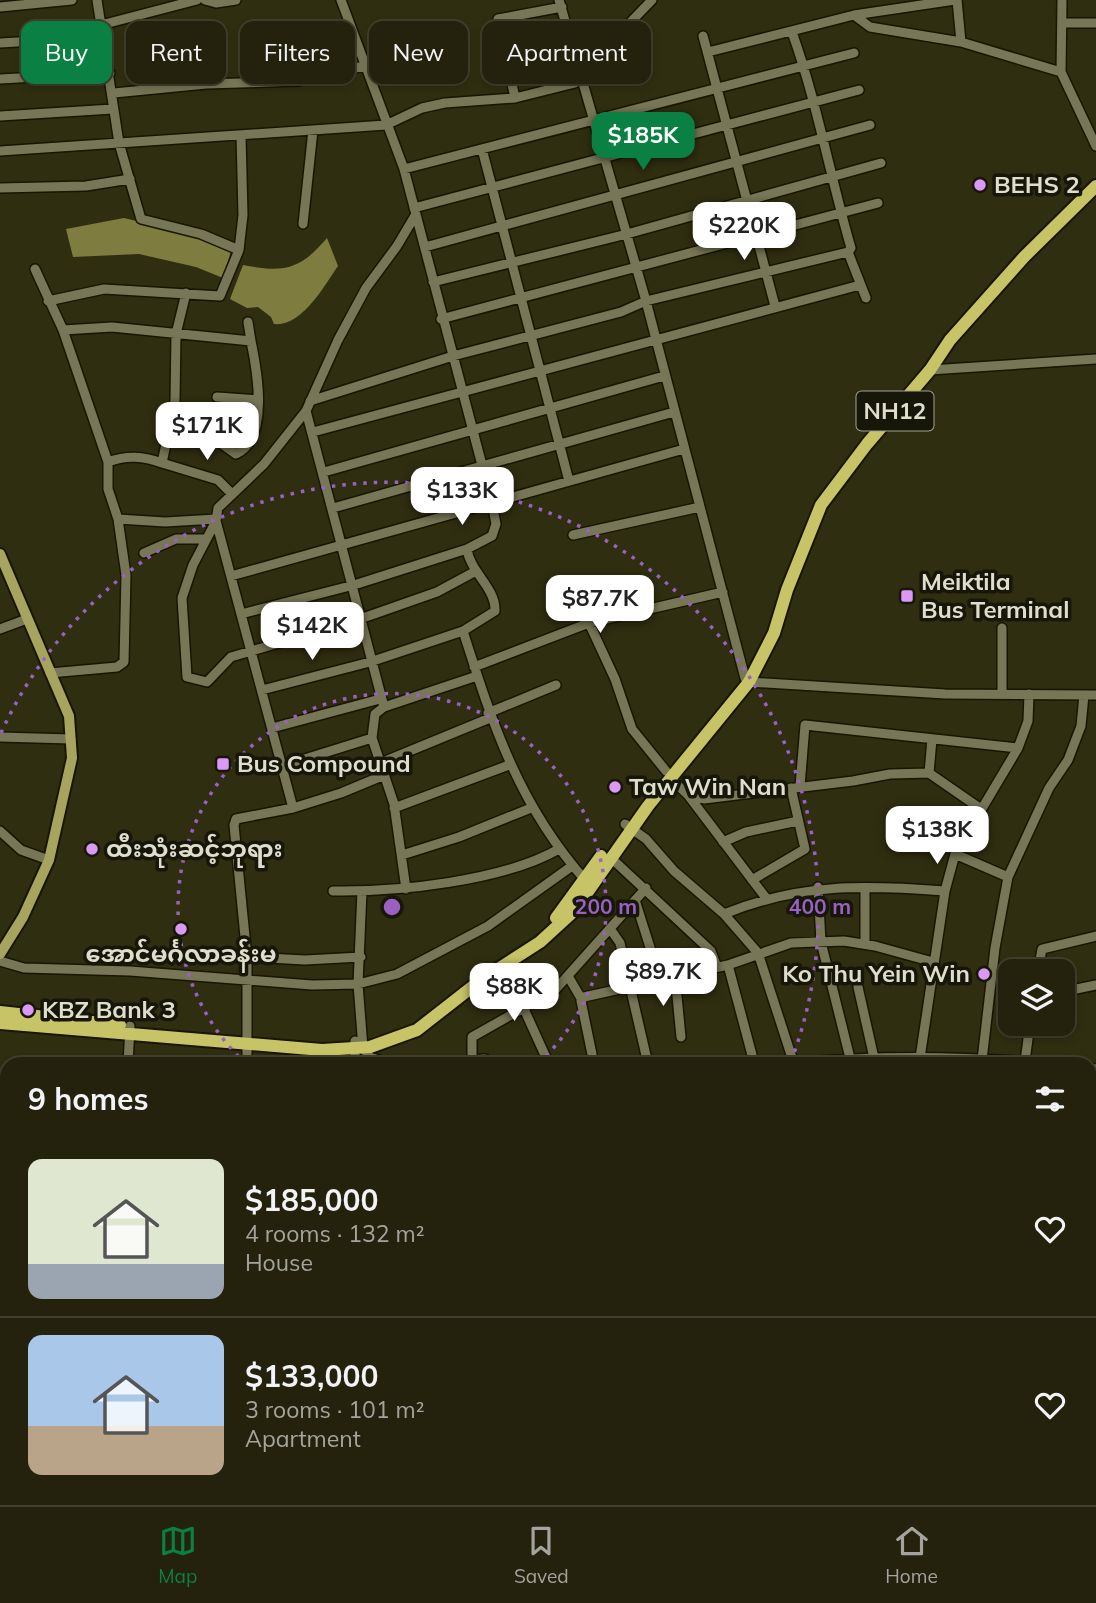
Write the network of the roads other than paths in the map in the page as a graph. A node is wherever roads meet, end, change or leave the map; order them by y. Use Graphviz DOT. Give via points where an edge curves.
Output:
graph roads {
  1 [pos="72,0"];
  2 [pos="97,0"];
  3 [pos="197,0"];
  4 [pos="205,0"];
  5 [pos="236,0"];
  6 [pos="341,0"];
  7 [pos="652,0"];
  8 [pos="956,0"];
  9 [pos="1062,0"];
  10 [pos="39,2"];
  11 [pos="909,2"];
  12 [pos="561,4"];
  13 [pos="0,7"];
  14 [pos="854,15"];
  15 [pos="100,21"];
  16 [pos="566,21"];
  17 [pos="632,21"];
  18 [pos="112,22"];
  19 [pos="1064,23"];
  20 [pos="1096,23"];
  21 [pos="792,32"];
  22 [pos="703,36"];
  23 [pos="961,41"];
  24 [pos="21,42"];
  25 [pos="0,43"];
  26 [pos="708,52"];
  27 [pos="854,53"];
  28 [pos="804,65"];
  29 [pos="364,66"];
  30 [pos="1061,72"];
  31 [pos="21,78"];
  32 [pos="0,79"];
  33 [pos="112,83"];
  34 [pos="571,84"];
  35 [pos="585,84"];
  36 [pos="717,86"];
  37 [pos="859,90"];
  38 [pos="114,93"];
  39 [pos="515,98"];
  40 [pos="813,102"];
  41 [pos="113,109"];
  42 [pos="0,116"];
  43 [pos="594,118"];
  44 [pos="726,124"];
  45 [pos="386,125"];
  46 [pos="870,125"];
  47 [pos="313,130"];
  48 [pos="241,136"];
  49 [pos="823,138"];
  50 [pos="119,143"];
  51 [pos="1096,146"];
  52 [pos="482,149"];
  53 [pos="0,152"];
  54 [pos="606,157"];
  55 [pos="735,160"];
  56 [pos="881,163"];
  57 [pos="404,169"];
  58 [pos="830,176"];
  59 [pos="130,179"];
  60 [pos="1096,186"];
  61 [pos="491,187"];
  62 [pos="0,188"];
  63 [pos="617,197"];
  64 [pos="747,199"];
  65 [pos="878,203"];
  66 [pos="415,211"];
  67 [pos="841,213"];
  68 [pos="303,224"];
  69 [pos="502,225"];
  70 [pos="627,234"];
  71 [pos="756,237"];
  72 [pos="425,247"];
  73 [pos="239,250"];
  74 [pos="848,252"];
  75 [pos="511,262"];
  76 [pos="637,268"];
  77 [pos="35,269"];
  78 [pos="768,271"];
  79 [pos="433,282"];
  80 [pos="860,285"];
  81 [pos="186,293"];
  82 [pos="520,298"];
  83 [pos="866,298"];
  84 [pos="48,300"];
  85 [pos="646,301"];
  86 [pos="775,306"];
  87 [pos="442,319"];
  88 [pos="248,322"];
  89 [pos="63,330"];
  90 [pos="176,334"];
  91 [pos="529,335"];
  92 [pos="655,339"];
  93 [pos="251,341"];
  94 [pos="453,356"];
  95 [pos="1096,359"];
  96 [pos="537,370"];
  97 [pos="930,370"];
  98 [pos="664,376"];
  99 [pos="461,390"];
  100 [pos="217,397"];
  101 [pos="258,400"];
  102 [pos="310,401"];
  103 [pos="547,409"];
  104 [pos="306,411"];
  105 [pos="674,412"];
  106 [pos="472,430"];
  107 [pos="313,432"];
  108 [pos="212,437"];
  109 [pos="558,445"];
  110 [pos="684,449"];
  111 [pos="108,462"];
  112 [pos="162,463"];
  113 [pos="482,467"];
  114 [pos="324,472"];
  115 [pos="569,481"];
  116 [pos="232,494"];
  117 [pos="492,503"];
  118 [pos="700,507"];
  119 [pos="333,508"];
  120 [pos="118,519"];
  121 [pos="216,520"];
  122 [pos="573,535"];
  123 [pos="206,539"];
  124 [pos="343,544"];
  125 [pos="467,549"];
  126 [pos="144,553"];
  127 [pos="0,554"];
  128 [pos="476,571"];
  129 [pos="231,576"];
  130 [pos="354,584"];
  131 [pos="723,592"];
  132 [pos="241,614"];
  133 [pos="27,619"];
  134 [pos="360,619"];
  135 [pos="589,623"];
  136 [pos="1002,628"];
  137 [pos="0,629"];
  138 [pos="463,631"];
  139 [pos="250,651"];
  140 [pos="370,663"];
  141 [pos="475,671"];
  142 [pos="50,673"];
  143 [pos="749,678"];
  144 [pos="556,685"];
  145 [pos="262,690"];
  146 [pos="1002,694"];
  147 [pos="1029,694"];
  148 [pos="1084,695"];
  149 [pos="1096,695"];
  150 [pos="382,703"];
  151 [pos="489,716"];
  152 [pos="272,728"];
  153 [pos="0,737"];
  154 [pos="372,738"];
  155 [pos="71,739"];
  156 [pos="932,739"];
  157 [pos="1018,748"];
  158 [pos="378,764"];
  159 [pos="509,765"];
  160 [pos="282,766"];
  161 [pos="929,773"];
  162 [pos="382,775"];
  163 [pos="668,775"];
  164 [pos="796,787"];
  165 [pos="688,795"];
  166 [pos="293,808"];
  167 [pos="394,808"];
  168 [pos="531,808"];
  169 [pos="981,809"];
  170 [pos="798,821"];
  171 [pos="628,826"];
  172 [pos="0,831"];
  173 [pos="723,842"];
  174 [pos="559,849"];
  175 [pos="955,854"];
  176 [pos="402,855"];
  177 [pos="610,857"];
  178 [pos="49,860"];
  179 [pos="572,866"];
  180 [pos="1008,877"];
  181 [pos="752,880"];
  182 [pos="587,883"];
  183 [pos="818,887"];
  184 [pos="646,888"];
  185 [pos="865,888"];
  186 [pos="406,890"];
  187 [pos="333,891"];
  188 [pos="362,891"];
  189 [pos="945,891"];
  190 [pos="766,898"];
  191 [pos="635,900"];
  192 [pos="724,914"];
  193 [pos="611,930"];
  194 [pos="1096,936"];
  195 [pos="3,942"];
  196 [pos="821,942"];
  197 [pos="865,944"];
  198 [pos="758,953"];
  199 [pos="0,954"];
  200 [pos="247,957"];
  201 [pos="361,957"];
  202 [pos="1040,959"];
  203 [pos="0,961"];
  204 [pos="933,962"];
  205 [pos="728,965"];
  206 [pos="717,967"];
  207 [pos="498,971"];
  208 [pos="568,976"];
  209 [pos="675,976"];
  210 [pos="247,978"];
  211 [pos="660,979"];
  212 [pos="481,981"];
  213 [pos="358,984"];
  214 [pos="1096,985"];
  215 [pos="631,986"];
  216 [pos="858,987"];
  217 [pos="1075,989"];
  218 [pos="583,1000"];
  219 [pos="524,1010"];
  220 [pos="0,1012"];
  221 [pos="0,1023"];
  222 [pos="130,1030"];
  223 [pos="1028,1036"];
  224 [pos="681,1037"];
  225 [pos="246,1040"];
  226 [pos="359,1044"];
  227 [pos="752,1055"];
  228 [pos="128,1057"];
  229 [pos="247,1057"];
  230 [pos="356,1057"];
  231 [pos="370,1057"];
  232 [pos="472,1057"];
  233 [pos="546,1057"];
  234 [pos="593,1057"];
  235 [pos="646,1057"];
  236 [pos="792,1057"];
  237 [pos="850,1057"];
  238 [pos="874,1057"];
  239 [pos="920,1057"];
  240 [pos="982,1057"];
  241 [pos="1025,1057"];
  1 -- 10 [label="street"];
  2 -- 15 [label="street"];
  3 -- 18 [label="street"];
  4 -- 5 [label="street"];
  6 -- 29 [label="street"];
  7 -- 17 [label="street"];
  8 -- 11 [label="street"];
  8 -- 23 [label="street"];
  9 -- 19 [label="street"];
  10 -- 13 [label="street"];
  11 -- 14 [label="street"];
  12 -- 16 [label="street"];
  12 -- 39 [label="street" via="498,19"];
  14 -- 21 [label="street"];
  14 -- 23 [label="street" via="870,27"];
  19 -- 20 [label="street"];
  19 -- 30 [label="street"];
  21 -- 26 [label="street"];
  21 -- 28 [label="street"];
  22 -- 26 [label="street"];
  23 -- 30 [label="street"];
  24 -- 25 [label="street"];
  26 -- 36 [label="street"];
  27 -- 28 [label="street"];
  28 -- 36 [label="street"];
  28 -- 40 [label="street"];
  29 -- 38 [label="street" via="299,80"];
  29 -- 45 [label="street"];
  30 -- 51 [label="street"];
  31 -- 32 [label="street"];
  33 -- 38 [label="street"];
  34 -- 39 [label="street"];
  35 -- 43 [label="street"];
  36 -- 43 [label="street"];
  36 -- 44 [label="street"];
  37 -- 40 [label="street"];
  38 -- 41 [label="street"];
  39 -- 45 [label="street" via="445,103"];
  40 -- 44 [label="street"];
  40 -- 49 [label="street"];
  41 -- 42 [label="street"];
  41 -- 50 [label="street"];
  43 -- 52 [label="street"];
  43 -- 54 [label="street"];
  44 -- 54 [label="street"];
  44 -- 55 [label="street"];
  45 -- 47 [label="street"];
  45 -- 57 [label="street"];
  46 -- 49 [label="street"];
  47 -- 48 [label="street"];
  47 -- 68 [label="street"];
  48 -- 50 [label="street"];
  48 -- 73 [label="street"];
  49 -- 55 [label="street"];
  49 -- 58 [label="street"];
  50 -- 53 [label="street"];
  50 -- 59 [label="street"];
  52 -- 57 [label="street"];
  52 -- 61 [label="street"];
  54 -- 61 [label="street"];
  54 -- 63 [label="street"];
  55 -- 63 [label="street"];
  55 -- 64 [label="street"];
  56 -- 58 [label="street"];
  57 -- 66 [label="street"];
  58 -- 64 [label="street"];
  58 -- 67 [label="street"];
  59 -- 62 [label="street" via="86,186"];
  59 -- 73 [label="street" via="141,219 201,234"];
  60 -- 97 [label="highway, NH12" via="1024,257 950,340"];
  61 -- 66 [label="street"];
  61 -- 69 [label="street"];
  63 -- 69 [label="street"];
  63 -- 70 [label="street"];
  64 -- 70 [label="street"];
  64 -- 71 [label="street"];
  65 -- 67 [label="street"];
  66 -- 72 [label="street"];
  66 -- 102 [label="street" via="397,246 366,288"];
  67 -- 71 [label="street"];
  67 -- 74 [label="street"];
  69 -- 72 [label="street"];
  69 -- 75 [label="street"];
  70 -- 75 [label="street"];
  70 -- 76 [label="street"];
  71 -- 76 [label="street"];
  71 -- 78 [label="street"];
  72 -- 79 [label="street"];
  73 -- 81 [label="street" via="220,296"];
  74 -- 78 [label="street"];
  74 -- 80 [label="street"];
  75 -- 79 [label="street"];
  75 -- 82 [label="street"];
  76 -- 82 [label="street"];
  76 -- 85 [label="street"];
  77 -- 84 [label="street"];
  78 -- 85 [label="street"];
  78 -- 86 [label="street"];
  79 -- 87 [label="street"];
  80 -- 83 [label="street"];
  80 -- 86 [label="street"];
  81 -- 84 [label="street" via="104,289"];
  81 -- 90 [label="street"];
  82 -- 87 [label="street"];
  82 -- 91 [label="street"];
  84 -- 89 [label="street"];
  85 -- 91 [label="street" via="576,326"];
  85 -- 92 [label="street"];
  86 -- 92 [label="street"];
  87 -- 94 [label="street"];
  88 -- 93 [label="street"];
  89 -- 90 [label="street" via="112,327"];
  89 -- 111 [label="street"];
  90 -- 93 [label="street"];
  90 -- 112 [label="street" via="175,401"];
  91 -- 94 [label="street"];
  91 -- 96 [label="street"];
  92 -- 96 [label="street"];
  92 -- 98 [label="street"];
  93 -- 101 [label="street"];
  94 -- 99 [label="street"];
  94 -- 102 [label="street"];
  95 -- 97 [label="street"];
  96 -- 99 [label="street"];
  96 -- 103 [label="street"];
  97 -- 143 [label="highway, NH12" via="821,505 774,633"];
  98 -- 103 [label="street"];
  98 -- 105 [label="street"];
  99 -- 106 [label="street"];
  99 -- 107 [label="street"];
  100 -- 101 [label="street"];
  101 -- 108 [label="street" via="251,437 240,453 230,452"];
  102 -- 104 [label="street"];
  103 -- 106 [label="street"];
  103 -- 109 [label="street"];
  104 -- 107 [label="street"];
  104 -- 116 [label="street" via="264,464"];
  105 -- 109 [label="street"];
  105 -- 110 [label="street"];
  106 -- 113 [label="street"];
  106 -- 114 [label="street"];
  107 -- 114 [label="street"];
  109 -- 113 [label="street"];
  109 -- 115 [label="street"];
  110 -- 115 [label="street"];
  110 -- 118 [label="street"];
  111 -- 112 [label="street" via="124,456"];
  111 -- 120 [label="street" via="108,489"];
  112 -- 116 [label="street" via="218,480"];
  113 -- 117 [label="street"];
  113 -- 119 [label="street"];
  114 -- 119 [label="street"];
  115 -- 117 [label="street"];
  116 -- 121 [label="street" via="218,508"];
  117 -- 124 [label="street"];
  117 -- 125 [label="street" via="496,524 492,536"];
  118 -- 122 [label="street"];
  118 -- 131 [label="street"];
  119 -- 124 [label="street"];
  120 -- 121 [label="street"];
  120 -- 142 [label="street" via="126,575 124,662 117,667"];
  121 -- 123 [label="street"];
  121 -- 129 [label="street"];
  123 -- 126 [label="street" via="176,539"];
  123 -- 139 [label="street" via="182,598 187,677 206,682 231,657"];
  124 -- 129 [label="street"];
  124 -- 130 [label="street"];
  125 -- 128 [label="street"];
  125 -- 130 [label="street"];
  127 -- 133 [label="main road"];
  128 -- 134 [label="street" via="437,592"];
  128 -- 138 [label="street" via="494,598 495,611"];
  129 -- 132 [label="street"];
  130 -- 132 [label="street"];
  130 -- 134 [label="street"];
  131 -- 135 [label="street"];
  131 -- 143 [label="street"];
  132 -- 139 [label="street"];
  133 -- 137 [label="street"];
  133 -- 142 [label="main road"];
  134 -- 139 [label="street"];
  134 -- 140 [label="street"];
  135 -- 141 [label="street"];
  135 -- 163 [label="street" via="632,729"];
  136 -- 146 [label="street"];
  138 -- 140 [label="street"];
  138 -- 141 [label="street"];
  139 -- 145 [label="street"];
  140 -- 145 [label="street"];
  140 -- 150 [label="street"];
  141 -- 150 [label="street"];
  141 -- 151 [label="street"];
  142 -- 155 [label="main road" via="69,716"];
  143 -- 146 [label="street" via="945,694"];
  143 -- 163 [label="highway, NH12"];
  144 -- 151 [label="street"];
  145 -- 152 [label="street"];
  146 -- 147 [label="street"];
  147 -- 148 [label="street"];
  147 -- 157 [label="street" via="1028,721"];
  148 -- 149 [label="street"];
  148 -- 180 [label="street" via="1081,726 1068,760 1049,788"];
  150 -- 152 [label="street"];
  150 -- 154 [label="street" via="374,714"];
  151 -- 158 [label="street"];
  151 -- 159 [label="street"];
  152 -- 160 [label="street"];
  153 -- 155 [label="street"];
  154 -- 158 [label="street"];
  154 -- 160 [label="street"];
  155 -- 178 [label="main road" via="72,758"];
  156 -- 157 [label="street"];
  156 -- 161 [label="street"];
  156 -- 164 [label="street" via="805,725"];
  157 -- 169 [label="street"];
  158 -- 162 [label="street"];
  159 -- 167 [label="street"];
  159 -- 168 [label="street"];
  160 -- 166 [label="street"];
  161 -- 164 [label="street"];
  161 -- 169 [label="street"];
  162 -- 166 [label="street"];
  162 -- 167 [label="street"];
  163 -- 165 [label="street"];
  163 -- 171 [label="highway, NH12"];
  164 -- 165 [label="street" via="724,799"];
  164 -- 170 [label="street"];
  165 -- 173 [label="street"];
  166 -- 200 [label="street" via="236,819"];
  167 -- 176 [label="street"];
  168 -- 174 [label="street"];
  168 -- 176 [label="street"];
  169 -- 175 [label="street"];
  170 -- 173 [label="street"];
  170 -- 181 [label="street" via="805,849"];
  171 -- 177 [label="highway, NH12"];
  171 -- 182 [label="highway, NH12"];
  171 -- 192 [label="street"];
  172 -- 178 [label="street" via="21,850"];
  173 -- 181 [label="street"];
  174 -- 179 [label="street"];
  174 -- 186 [label="street" via="534,863"];
  175 -- 180 [label="street"];
  175 -- 189 [label="street"];
  176 -- 186 [label="street"];
  177 -- 182 [label="highway, NH12"];
  177 -- 184 [label="street"];
  178 -- 195 [label="main road" via="23,917"];
  179 -- 182 [label="street"];
  179 -- 213 [label="street" via="488,926 397,974"];
  180 -- 240 [label="street"];
  181 -- 190 [label="street"];
  182 -- 207 [label="highway, NH12" via="575,910"];
  182 -- 212 [label="highway, NH12" via="549,925"];
  183 -- 185 [label="street"];
  183 -- 190 [label="street"];
  183 -- 196 [label="street"];
  184 -- 191 [label="street"];
  184 -- 206 [label="street" via="711,951"];
  185 -- 189 [label="street"];
  185 -- 197 [label="street"];
  186 -- 188 [label="street"];
  187 -- 188 [label="street"];
  188 -- 201 [label="street"];
  189 -- 204 [label="street"];
  190 -- 192 [label="street"];
  191 -- 193 [label="street"];
  191 -- 211 [label="street"];
  192 -- 198 [label="street"];
  193 -- 208 [label="street"];
  193 -- 215 [label="street" via="620,943"];
  194 -- 202 [label="street" via="1042,948"];
  195 -- 199 [label="main road"];
  196 -- 197 [label="street"];
  196 -- 198 [label="street" via="791,943"];
  196 -- 237 [label="street"];
  197 -- 204 [label="street"];
  198 -- 205 [label="street"];
  198 -- 236 [label="street"];
  200 -- 201 [label="street"];
  200 -- 210 [label="street"];
  201 -- 213 [label="street"];
  203 -- 210 [label="street" via="24,968"];
  204 -- 239 [label="street"];
  205 -- 206 [label="street"];
  205 -- 227 [label="street"];
  206 -- 209 [label="street"];
  207 -- 212 [label="highway, NH12"];
  207 -- 219 [label="street"];
  208 -- 218 [label="street"];
  208 -- 219 [label="street"];
  209 -- 211 [label="street"];
  209 -- 224 [label="street"];
  210 -- 213 [label="street"];
  210 -- 225 [label="street"];
  211 -- 215 [label="street"];
  212 -- 226 [label="highway, NH12" via="444,1007"];
  213 -- 226 [label="street"];
  214 -- 217 [label="street"];
  215 -- 218 [label="street"];
  215 -- 235 [label="street"];
  216 -- 238 [label="street"];
  218 -- 234 [label="street"];
  219 -- 232 [label="street" via="472,1037"];
  219 -- 233 [label="street"];
  220 -- 222 [label="highway, NH12"];
  221 -- 222 [label="highway, NH12"];
  222 -- 225 [label="highway, NH12"];
  222 -- 228 [label="street"];
  223 -- 241 [label="street"];
  225 -- 226 [label="highway, NH12"];
  225 -- 229 [label="street"];
  226 -- 230 [label="street"];
  226 -- 231 [label="street"];
}
